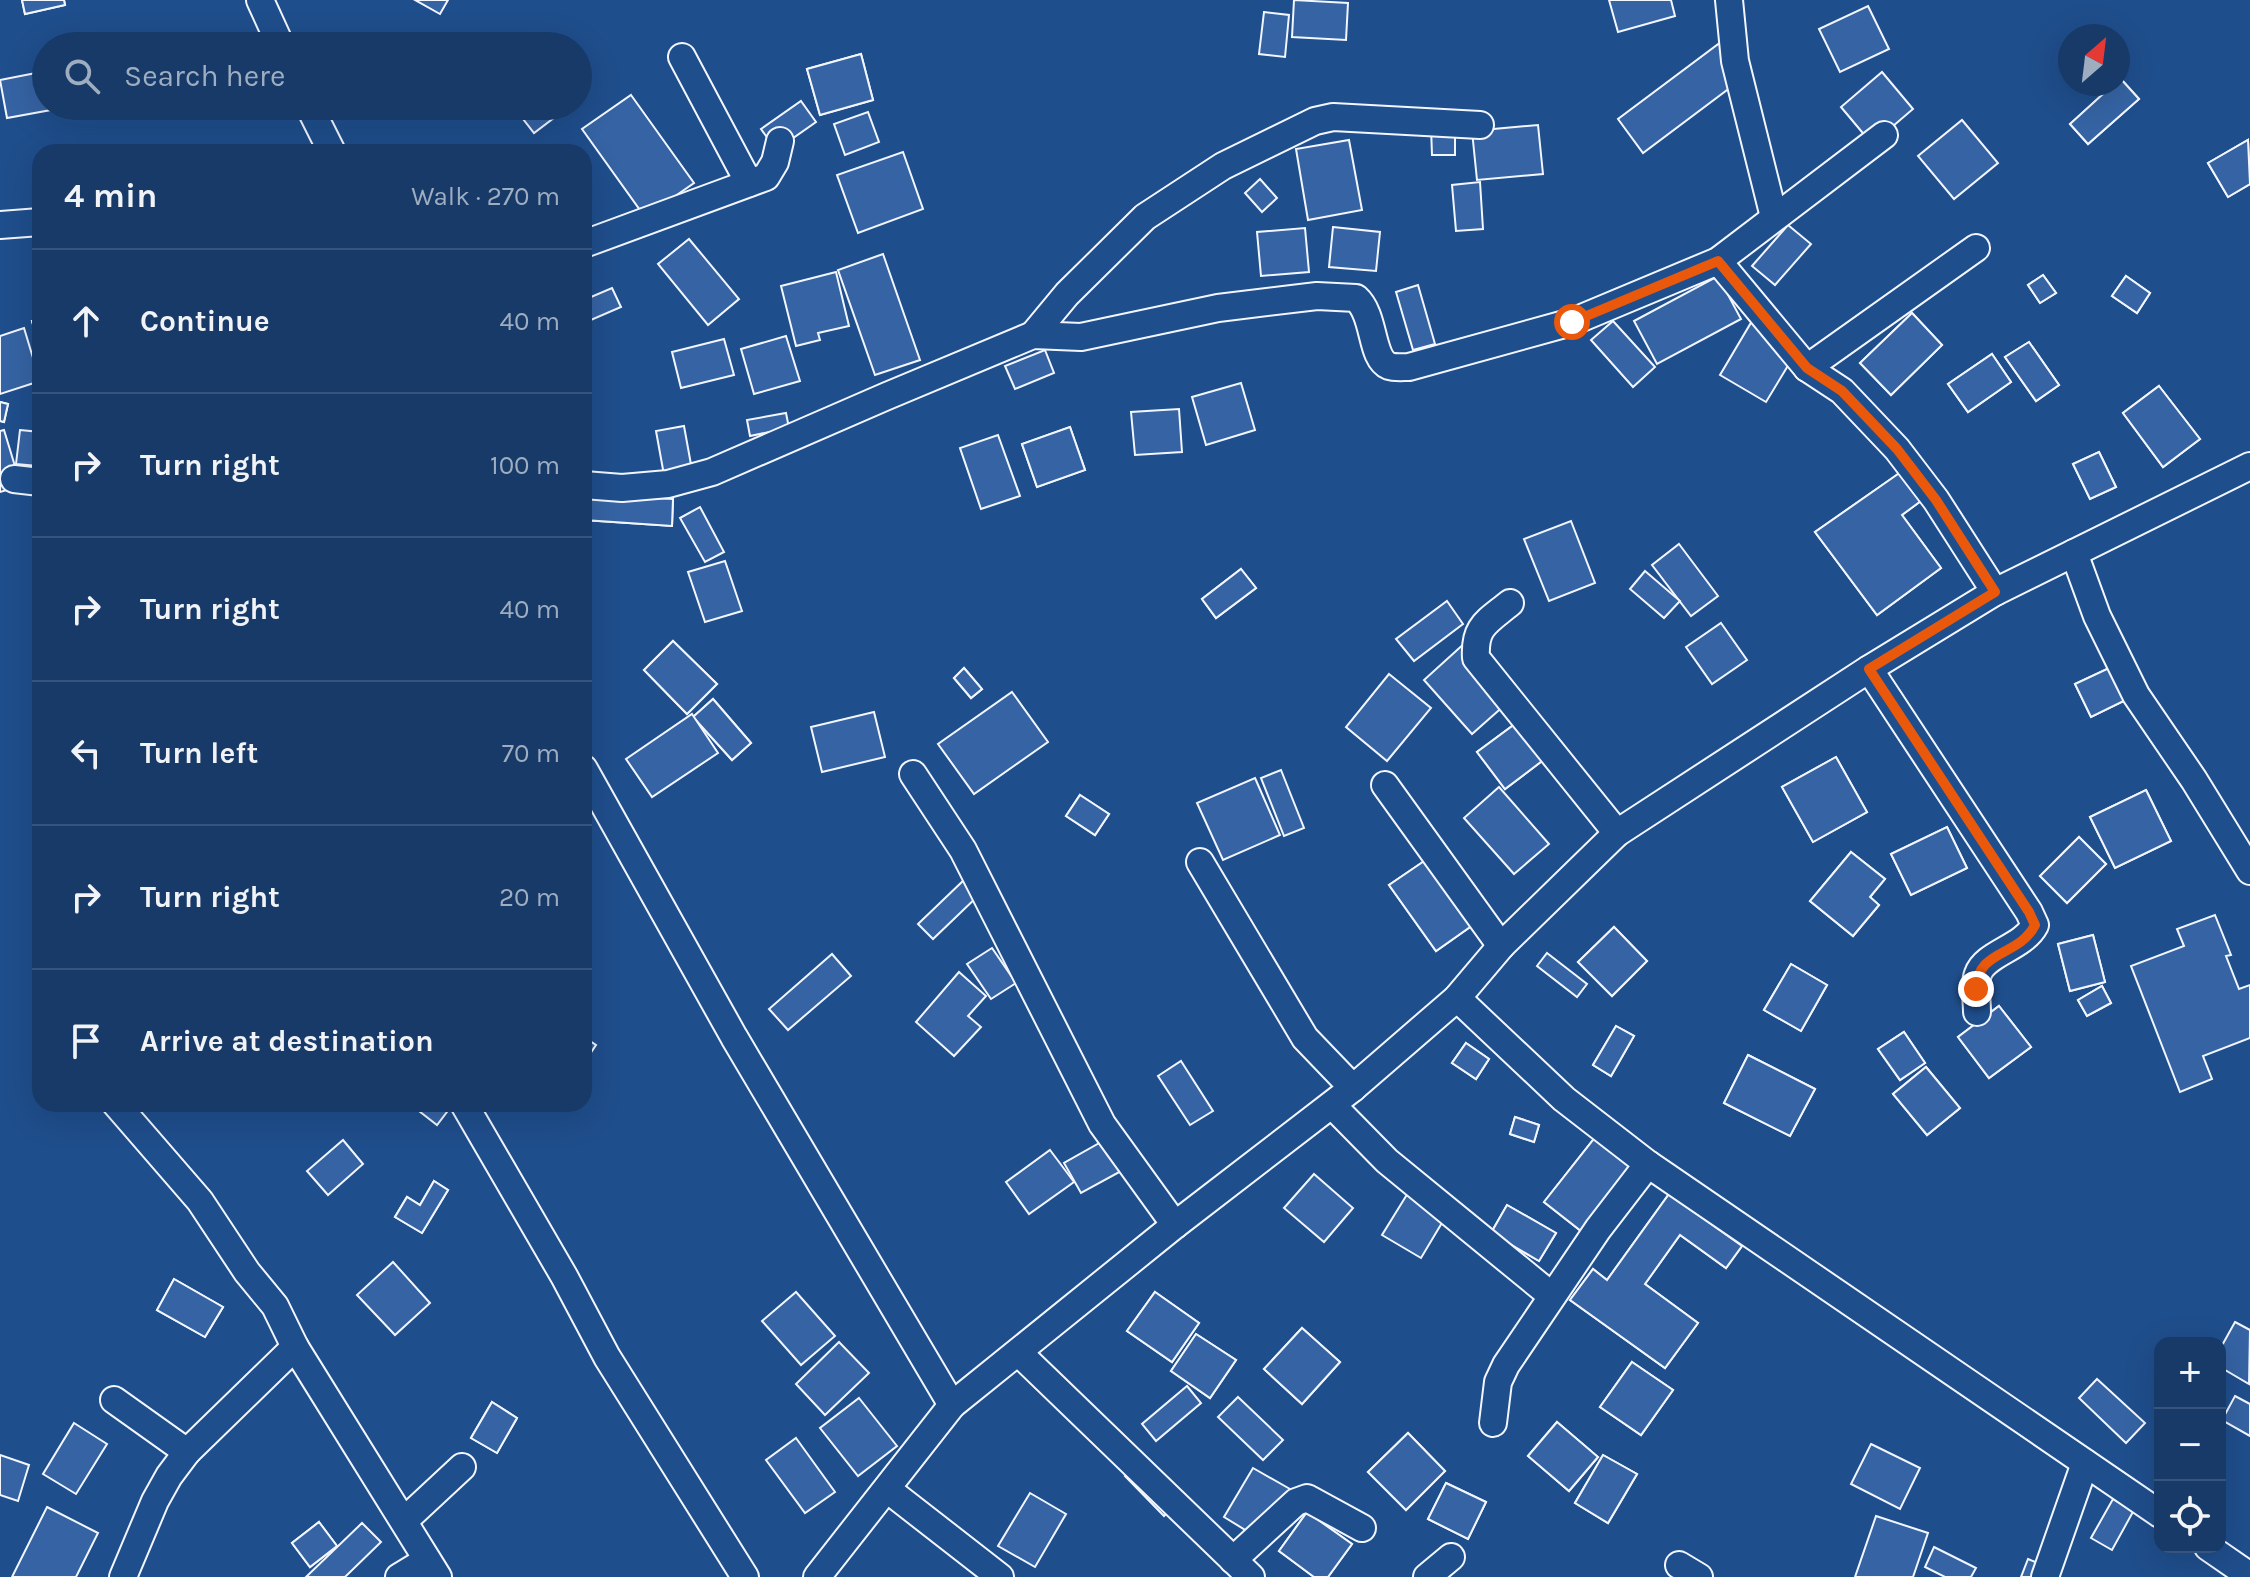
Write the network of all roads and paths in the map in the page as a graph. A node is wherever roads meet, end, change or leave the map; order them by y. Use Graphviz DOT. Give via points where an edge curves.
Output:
graph roads {
  1 [pos="260,0"];
  2 [pos="1729,0"];
  3 [pos="275,32"];
  4 [pos="682,57"];
  5 [pos="313,120"];
  6 [pos="1480,125"];
  7 [pos="1884,135"];
  8 [pos="780,141"];
  9 [pos="320,144"];
  10 [pos="749,183"];
  11 [pos="1774,217"];
  12 [pos="32,223"];
  13 [pos="0,225"];
  14 [pos="592,241"];
  15 [pos="1976,248"];
  16 [pos="1718,261"];
  17 [pos="1033,335"];
  18 [pos="1807,368"];
  19 [pos="2250,466"];
  20 [pos="14,479"];
  21 [pos="32,481"];
  22 [pos="592,486"];
  23 [pos="2074,553"];
  24 [pos="1995,592"];
  25 [pos="1510,603"];
  26 [pos="1869,669"];
  27 [pos="913,774"];
  28 [pos="592,783"];
  29 [pos="1385,785"];
  30 [pos="1617,833"];
  31 [pos="1200,862"];
  32 [pos="2250,871"];
  33 [pos="1501,946"];
  34 [pos="1457,998"];
  35 [pos="1977,1012"];
  36 [pos="1353,1088"];
  37 [pos="1332,1105"];
  38 [pos="123,1112"];
  39 [pos="469,1112"];
  40 [pos="1648,1164"];
  41 [pos="1175,1225"];
  42 [pos="1552,1296"];
  43 [pos="295,1347"];
  44 [pos="1019,1353"];
  45 [pos="114,1400"];
  46 [pos="952,1405"];
  47 [pos="1493,1423"];
  48 [pos="187,1452"];
  49 [pos="2085,1463"];
  50 [pos="462,1467"];
  51 [pos="887,1489"];
  52 [pos="2154,1510"];
  53 [pos="404,1521"];
  54 [pos="1362,1528"];
  55 [pos="2217,1553"];
  56 [pos="1451,1557"];
  57 [pos="432,1568"];
  58 [pos="1242,1568"];
  59 [pos="2250,1576"];
  60 [pos="123,1577"];
  61 [pos="399,1577"];
  62 [pos="745,1577"];
  63 [pos="817,1577"];
  64 [pos="1000,1577"];
  65 [pos="1427,1577"];
  66 [pos="2045,1577"];
  1 -- 3 [label="street"];
  2 -- 11 [label="street" via="1735,61"];
  4 -- 10 [label="street"];
  5 -- 9 [label="street"];
  6 -- 17 [label="street" via="1333,117 1315,121 1223,166 1145,217"];
  7 -- 11 [label="street"];
  8 -- 10 [label="street" via="766,177"];
  10 -- 14 [label="street"];
  11 -- 16 [label="street"];
  12 -- 13 [label="street"];
  15 -- 18 [label="street"];
  16 -- 17 [label="street" via="1572,322 1409,367 1388,365 1378,357 1369,315 1356,298 1317,296 1218,308 1081,337"];
  16 -- 18 [label="street"];
  17 -- 22 [label="street" via="712,472 668,484"];
  18 -- 24 [label="street" via="1842,391 1897,449"];
  19 -- 23 [label="street"];
  20 -- 21 [label="street"];
  23 -- 24 [label="street"];
  23 -- 32 [label="street" via="2097,616 2136,695"];
  24 -- 26 [label="street"];
  25 -- 30 [label="street" via="1479,629 1476,658"];
  26 -- 30 [label="street"];
  26 -- 35 [label="street" via="2035,925 2030,935 1982,966 1976,976"];
  27 -- 41 [label="street" via="963,850 1102,1124"];
  28 -- 46 [label="street" via="734,1037"];
  29 -- 33 [label="street"];
  30 -- 33 [label="street"];
  31 -- 36 [label="street" via="1305,1038"];
  33 -- 34 [label="street"];
  34 -- 36 [label="street"];
  34 -- 40 [label="street" via="1564,1099"];
  36 -- 37 [label="street"];
  37 -- 41 [label="street"];
  37 -- 42 [label="street" via="1387,1161"];
  38 -- 43 [label="street" via="200,1201 275,1306"];
  39 -- 62 [label="street" via="607,1357"];
  40 -- 42 [label="street"];
  40 -- 49 [label="street"];
  41 -- 44 [label="street"];
  42 -- 47 [label="street" via="1498,1382"];
  43 -- 48 [label="street"];
  43 -- 53 [label="street"];
  44 -- 46 [label="street"];
  44 -- 58 [label="street"];
  45 -- 48 [label="street"];
  46 -- 51 [label="street"];
  48 -- 60 [label="street" via="155,1501"];
  49 -- 52 [label="street"];
  49 -- 66 [label="street"];
  50 -- 53 [label="street"];
  51 -- 63 [label="street"];
  51 -- 64 [label="street"];
  53 -- 57 [label="street"];
  54 -- 58 [label="street" via="1307,1498 1296,1502"];
  55 -- 59 [label="street"];
  56 -- 65 [label="street"];
  57 -- 61 [label="street"];
}
